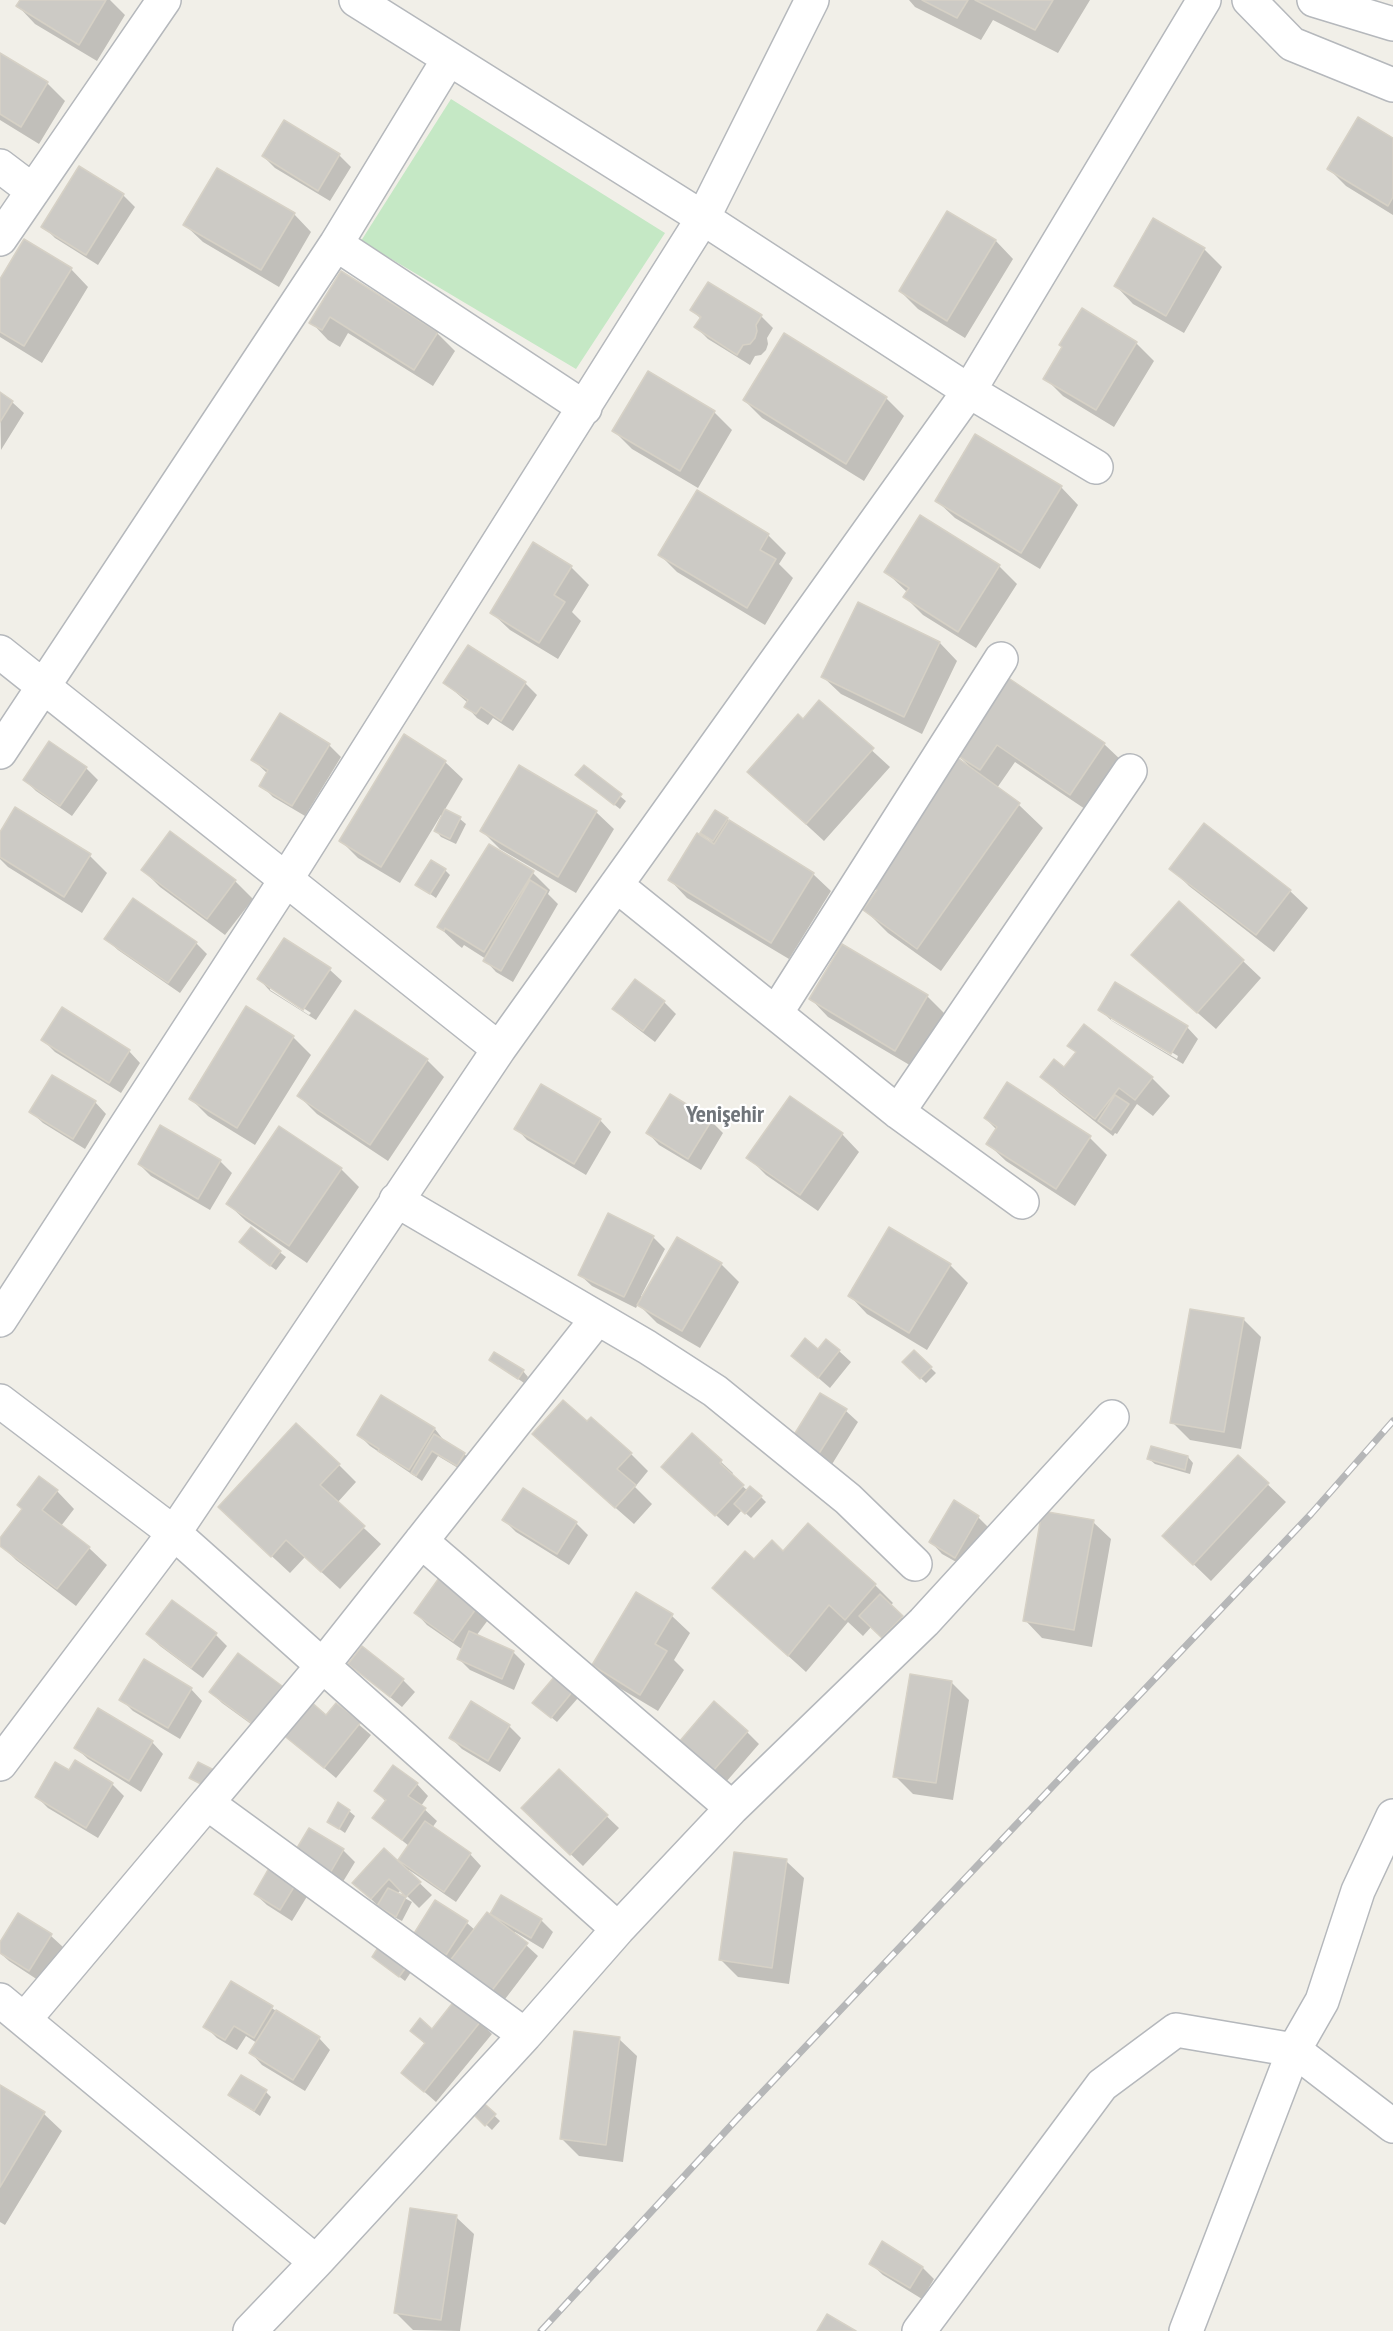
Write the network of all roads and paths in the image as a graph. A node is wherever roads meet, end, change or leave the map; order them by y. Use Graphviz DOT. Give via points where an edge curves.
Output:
graph roads {
  1 [pos="164,0"];
  2 [pos="356,0"];
  3 [pos="812,0"];
  4 [pos="1204,0"];
  5 [pos="1249,0"];
  6 [pos="1314,0"];
  7 [pos="1393,24"];
  8 [pos="448,60"];
  9 [pos="1393,85"];
  10 [pos="0,166"];
  11 [pos="33,191"];
  12 [pos="703,218"];
  13 [pos="0,239"];
  14 [pos="336,244"];
  15 [pos="969,391"];
  16 [pos="585,408"];
  17 [pos="1096,467"];
  18 [pos="0,652"];
  19 [pos="1001,659"];
  20 [pos="43,687"];
  21 [pos="0,752"];
  22 [pos="1130,771"];
  23 [pos="285,880"];
  24 [pos="616,885"];
  25 [pos="776,1013"];
  26 [pos="498,1049"];
  27 [pos="898,1112"];
  28 [pos="396,1200"];
  29 [pos="1022,1202"];
  30 [pos="597,1319"];
  31 [pos="0,1320"];
  32 [pos="0,1401"];
  33 [pos="1112,1417"];
  34 [pos="174,1533"];
  35 [pos="421,1541"];
  36 [pos="915,1564"];
  37 [pos="323,1665"];
  38 [pos="0,1764"];
  39 [pos="207,1803"];
  40 [pos="732,1808"];
  41 [pos="1393,1816"];
  42 [pos="618,1929"];
  43 [pos="12,2010"];
  44 [pos="525,2035"];
  45 [pos="1294,2050"];
  46 [pos="1393,2126"];
  47 [pos="316,2262"];
  48 [pos="250,2331"];
  49 [pos="919,2331"];
  50 [pos="1186,2331"];
  1 -- 11 [label="street"];
  2 -- 8 [label="street"];
  3 -- 12 [label="street"];
  4 -- 15 [label="street"];
  5 -- 9 [label="street" via="1292,44"];
  6 -- 7 [label="street"];
  8 -- 12 [label="street"];
  8 -- 14 [label="street"];
  10 -- 11 [label="street"];
  11 -- 13 [label="street"];
  12 -- 15 [label="street"];
  12 -- 16 [label="street"];
  14 -- 16 [label="street"];
  14 -- 20 [label="street"];
  15 -- 17 [label="street"];
  15 -- 24 [label="street"];
  16 -- 23 [label="street"];
  18 -- 20 [label="street"];
  19 -- 25 [label="street"];
  20 -- 21 [label="street"];
  20 -- 23 [label="street"];
  22 -- 27 [label="street"];
  23 -- 26 [label="street"];
  23 -- 31 [label="street"];
  24 -- 25 [label="street"];
  24 -- 26 [label="street"];
  25 -- 27 [label="street"];
  26 -- 28 [label="street"];
  27 -- 29 [label="street"];
  28 -- 30 [label="street"];
  28 -- 34 [label="street"];
  30 -- 35 [label="street"];
  30 -- 36 [label="street" via="715,1391 848,1498"];
  32 -- 34 [label="street"];
  33 -- 40 [label="street" via="924,1622"];
  34 -- 37 [label="street"];
  34 -- 38 [label="street"];
  35 -- 37 [label="street"];
  35 -- 40 [label="street"];
  37 -- 39 [label="street"];
  37 -- 42 [label="street"];
  39 -- 43 [label="street"];
  39 -- 44 [label="street"];
  40 -- 42 [label="street"];
  41 -- 45 [label="street" via="1358,1891 1322,2001"];
  42 -- 44 [label="street"];
  43 -- 47 [label="street"];
  44 -- 47 [label="street"];
  45 -- 46 [label="street"];
  45 -- 49 [label="street" via="1176,2030 1102,2085"];
  45 -- 50 [label="street"];
  47 -- 48 [label="street"];
}
